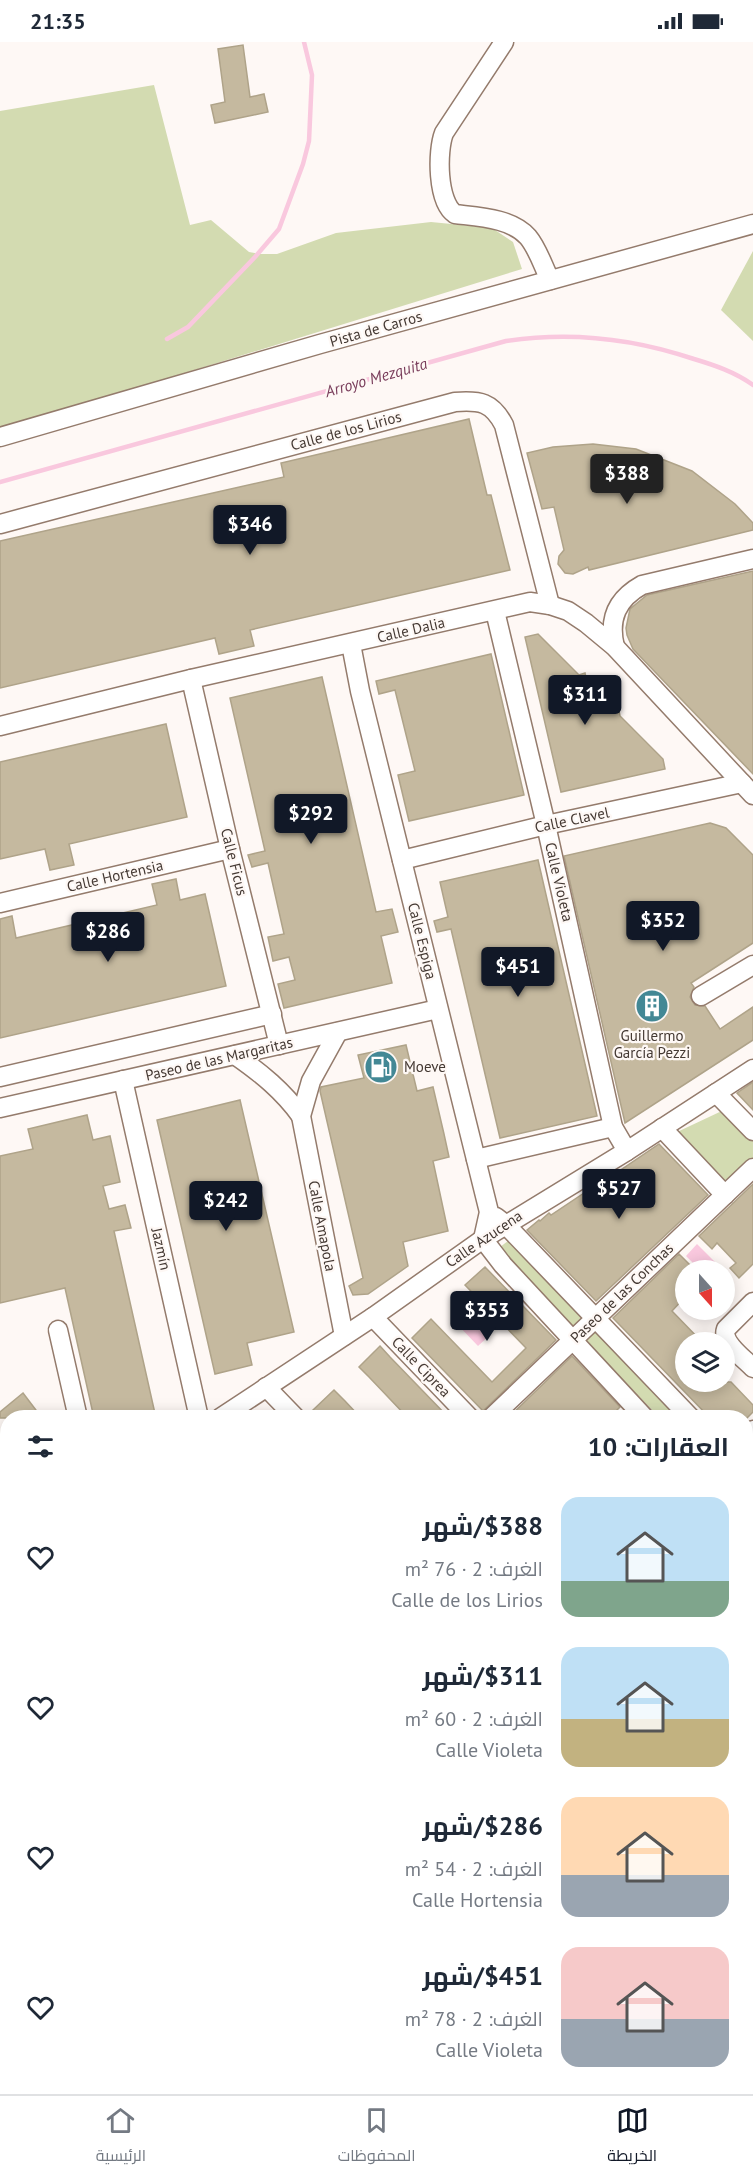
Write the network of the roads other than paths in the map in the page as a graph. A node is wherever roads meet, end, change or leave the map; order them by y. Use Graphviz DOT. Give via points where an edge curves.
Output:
graph roads {
  1 [pos="504,42"];
  2 [pos="753,224"];
  3 [pos="550,280"];
  4 [pos="0,437"];
  5 [pos="0,524"];
  6 [pos="753,559"];
  7 [pos="550,605"];
  8 [pos="495,611"];
  9 [pos="351,644"];
  10 [pos="615,647"];
  11 [pos="191,679"];
  12 [pos="0,726"];
  13 [pos="747,789"];
  14 [pos="546,825"];
  15 [pos="230,849"];
  16 [pos="402,860"];
  17 [pos="0,903"];
  18 [pos="753,964"];
  19 [pos="701,996"];
  20 [pos="438,1009"];
  21 [pos="272,1014"];
  22 [pos="338,1032"];
  23 [pos="279,1045"];
  24 [pos="235,1055"];
  25 [pos="753,1069"];
  26 [pos="0,1077"];
  27 [pos="123,1080"];
  28 [pos="716,1093"];
  29 [pos="0,1108"];
  30 [pos="301,1116"];
  31 [pos="613,1127"];
  32 [pos="662,1128"];
  33 [pos="753,1131"];
  34 [pos="627,1151"];
  35 [pos="476,1158"];
  36 [pos="753,1168"];
  37 [pos="725,1195"];
  38 [pos="489,1212"];
  39 [pos="505,1224"];
  40 [pos="483,1239"];
  41 [pos="753,1302"];
  42 [pos="373,1317"];
  43 [pos="594,1318"];
  44 [pos="58,1330"];
  45 [pos="344,1336"];
  46 [pos="572,1340"];
  47 [pos="753,1368"];
  48 [pos="266,1387"];
  49 [pos="76,1410"];
  50 [pos="197,1410"];
  51 [pos="232,1410"];
  52 [pos="288,1410"];
  53 [pos="462,1410"];
  54 [pos="499,1410"];
  55 [pos="632,1410"];
  56 [pos="684,1410"];
  1 -- 3 [label="street" via="444,133 440,176 451,211 519,230 534,247"];
  2 -- 3 [label="street, Pista de Carros"];
  3 -- 4 [label="street, Pista de Carros"];
  5 -- 7 [label="street, Calle de los Lirios" via="455,402 481,402 499,415 504,425"];
  6 -- 10 [label="street" via="642,585 631,591 622,600 612,623"];
  7 -- 8 [label="street, Calle Dalia" via="530,602"];
  7 -- 10 [label="street, Calle Dalia" via="568,611"];
  8 -- 9 [label="street, Calle Dalia"];
  8 -- 14 [label="street, Calle Violeta"];
  9 -- 11 [label="street, Calle Dalia"];
  9 -- 16 [label="street, Calle Espiga"];
  10 -- 13 [label="street, Calle Dalia"];
  11 -- 12 [label="street, Calle Dalia"];
  11 -- 15 [label="street, Calle Ficus"];
  13 -- 14 [label="street, Calle Clavel"];
  14 -- 16 [label="street, Calle Clavel"];
  14 -- 31 [label="street, Calle Violeta"];
  15 -- 17 [label="street, Calle Hortensia"];
  15 -- 21 [label="street, Calle Ficus"];
  16 -- 20 [label="street, Calle Espiga"];
  18 -- 19 [label="street"];
  20 -- 22 [label="street, Paseo de las Margaritas"];
  20 -- 35 [label="street, Calle Espiga"];
  21 -- 23 [label="street, Calle Ficus"];
  21 -- 26 [label="street"];
  22 -- 23 [label="street, Paseo de las Margaritas"];
  22 -- 30 [label="street, Calle Amapola" via="311,1081"];
  23 -- 24 [label="street, Paseo de las Margaritas"];
  24 -- 27 [label="street, Paseo de las Margaritas"];
  24 -- 30 [label="street, Calle Amapola" via="273,1083"];
  25 -- 28 [label="street, Calle Azucena"];
  27 -- 29 [label="street, Paseo de las Margaritas"];
  27 -- 50 [label="street, Jazmín"];
  28 -- 32 [label="street, Calle Azucena"];
  28 -- 33 [label="street"];
  30 -- 45 [label="street, Calle Amapola"];
  31 -- 34 [label="street, Calle Violeta"];
  31 -- 35 [label="street"];
  32 -- 34 [label="street, Calle Azucena"];
  32 -- 37 [label="street"];
  34 -- 39 [label="street, Calle Azucena"];
  35 -- 38 [label="street, Calle Espiga"];
  36 -- 37 [label="street, Paseo de las Conchas"];
  37 -- 43 [label="street, Paseo de las Conchas"];
  38 -- 39 [label="street"];
  38 -- 40 [label="street, Calle Espiga"];
  39 -- 40 [label="street, Calle Azucena"];
  39 -- 43 [label="street"];
  40 -- 42 [label="street, Calle Azucena"];
  40 -- 46 [label="street"];
  41 -- 47 [label="street" via="724,1334 726,1341"];
  42 -- 45 [label="street, Calle Azucena"];
  42 -- 53 [label="street, Calle Ciprea"];
  43 -- 46 [label="street, Paseo de las Conchas"];
  43 -- 56 [label="street"];
  44 -- 49 [label="street"];
  45 -- 48 [label="street, Calle Azucena"];
  46 -- 54 [label="street, Paseo de las Conchas"];
  46 -- 55 [label="street"];
  48 -- 51 [label="street, Calle Azucena"];
  48 -- 52 [label="street"];
}
